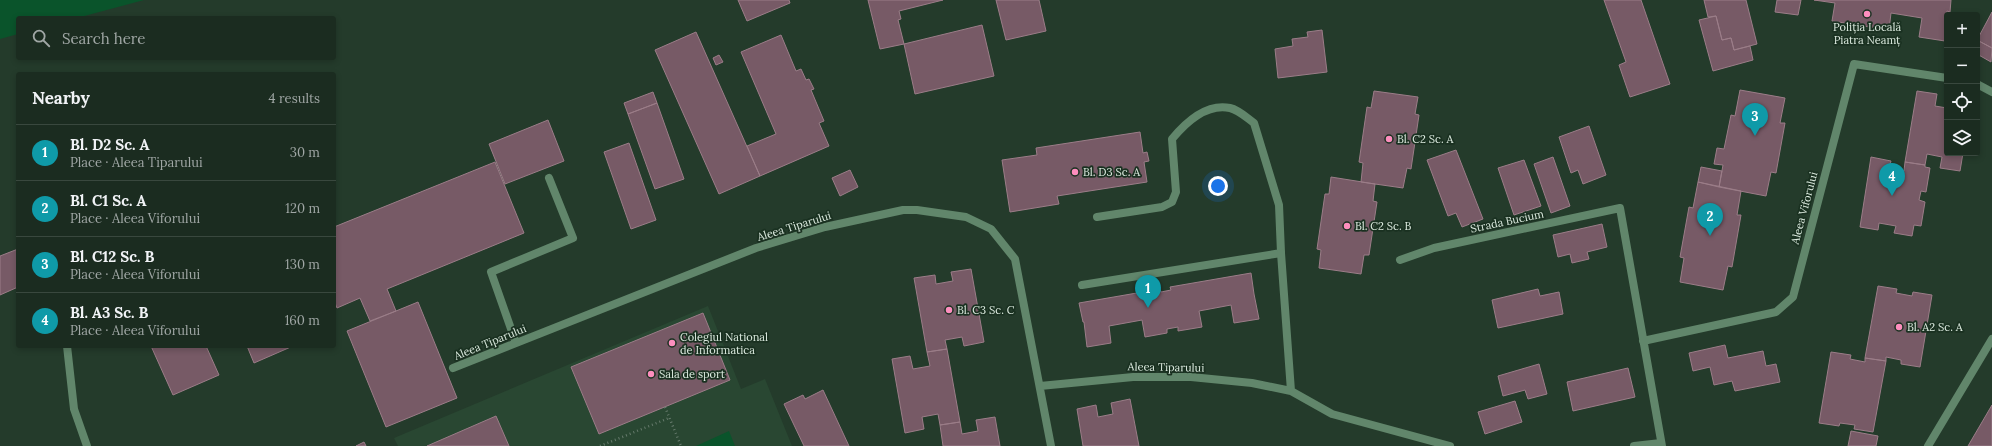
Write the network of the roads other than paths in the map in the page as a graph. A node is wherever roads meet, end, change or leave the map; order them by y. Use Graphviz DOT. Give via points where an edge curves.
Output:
graph roads {
  1 [pos="1944,78"];
  2 [pos="1980,86"];
  3 [pos="1992,92"];
  4 [pos="549,178"];
  5 [pos="1096,217"];
  6 [pos="1280,253"];
  7 [pos="1400,260"];
  8 [pos="1082,285"];
  9 [pos="1992,339"];
  10 [pos="1643,341"];
  11 [pos="516,343"];
  12 [pos="67,348"];
  13 [pos="454,368"];
  14 [pos="1040,386"];
  15 [pos="1291,391"];
  16 [pos="1662,445"];
  17 [pos="87,446"];
  18 [pos="1051,446"];
  19 [pos="1450,446"];
  20 [pos="1634,446"];
  21 [pos="1928,446"];
  1 -- 10 [label="street, Aleea Viforului" via="1854,64 1793,297 1776,312"];
  2 -- 3 [label="street"];
  4 -- 11 [label="street" via="573,238 491,272"];
  5 -- 6 [label="street" via="1162,207 1172,202 1176,192 1172,139 1186,122 1199,114 1217,108 1231,108 1254,123 1279,206"];
  6 -- 8 [label="street"];
  6 -- 15 [label="street"];
  7 -- 10 [label="street, Strada Bucium" via="1434,248 1620,208"];
  9 -- 21 [label="street"];
  10 -- 16 [label="street"];
  11 -- 13 [label="street, Aleea Tiparului"];
  11 -- 14 [label="street, Aleea Tiparului" via="756,248 825,227 903,210 917,210 966,218 991,229 1015,259"];
  12 -- 17 [label="street" via="74,409"];
  14 -- 15 [label="street, Aleea Tiparului" via="1133,377 1191,377 1252,383"];
  14 -- 18 [label="street, Aleea Tiparului"];
  15 -- 19 [label="street, Aleea Tiparului" via="1332,414"];
  16 -- 20 [label="street"];
}
